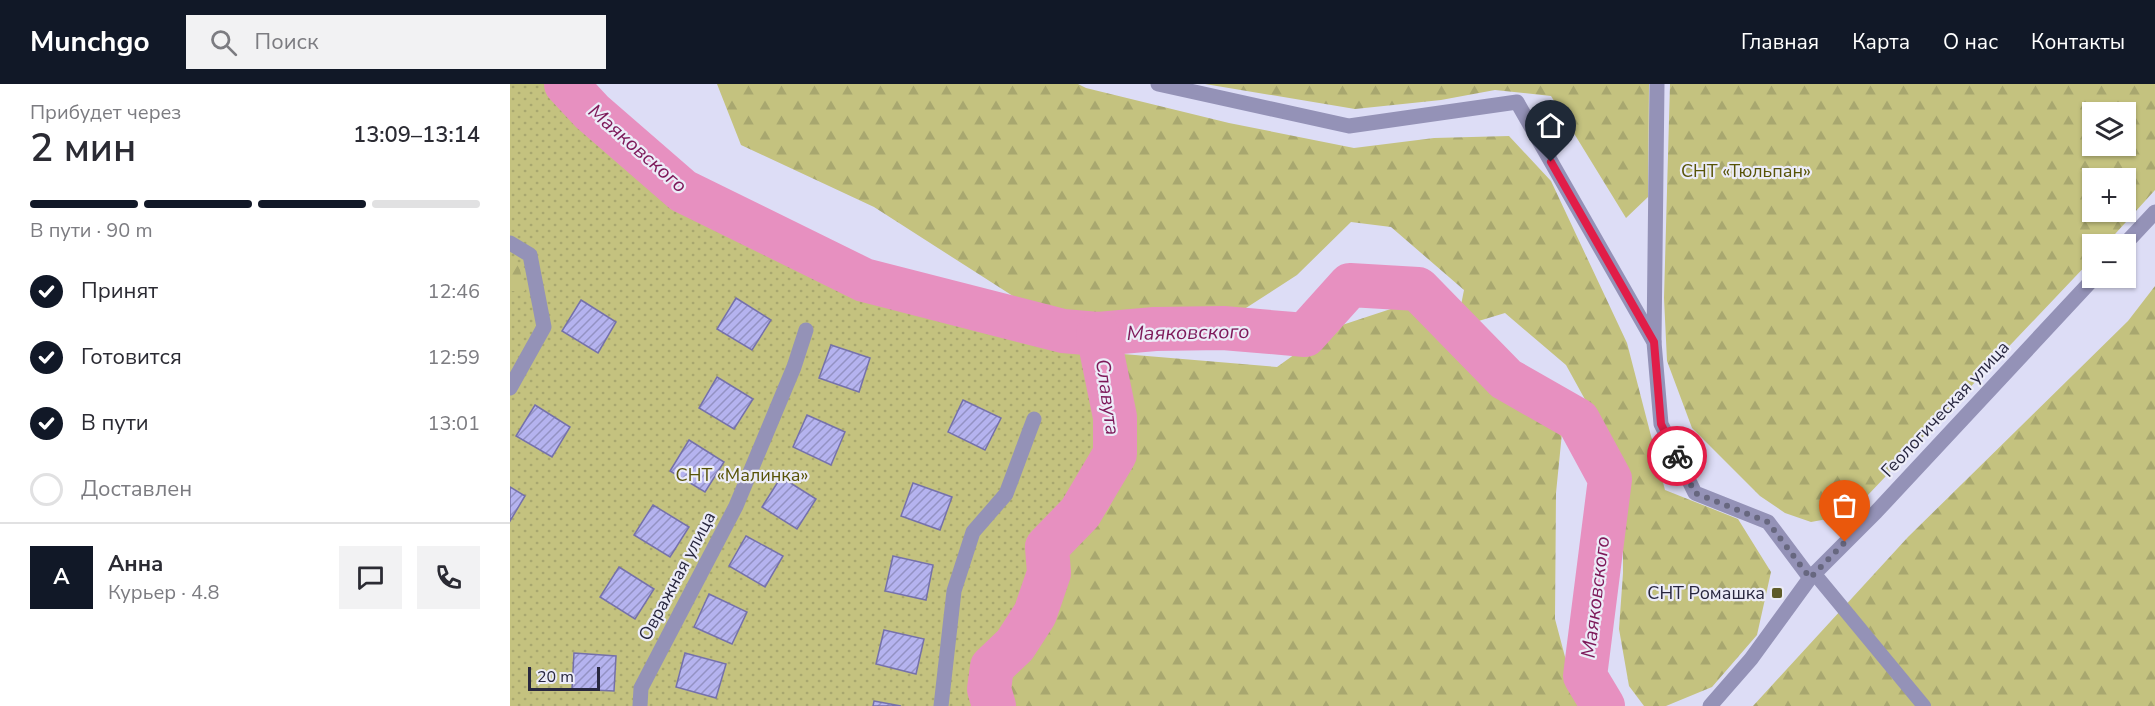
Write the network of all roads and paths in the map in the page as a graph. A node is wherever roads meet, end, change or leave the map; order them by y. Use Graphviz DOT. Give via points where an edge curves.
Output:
graph roads {
  1 [pos="1158,84"];
  2 [pos="1657,84"];
  3 [pos="2155,212"];
  4 [pos="2134,234"];
  5 [pos="510,243"];
  6 [pos="2085,288"];
  7 [pos="806,330"];
  8 [pos="1654,342"];
  9 [pos="510,388"];
  10 [pos="1034,419"];
  11 [pos="1812,575"];
  12 [pos="640,706"];
  13 [pos="941,706"];
  14 [pos="1710,706"];
  15 [pos="1924,706"];
  1 -- 8 [label="street" via="1349,126 1517,102"];
  2 -- 8 [label="street"];
  3 -- 4 [label="street"];
  5 -- 9 [label="street" via="531,255 544,327"];
  6 -- 11 [label="street, Геологическая улица" via="1876,512"];
  7 -- 12 [label="street, Овражная улица" via="736,506 641,688"];
  8 -- 11 [label="street" via="1661,424 1695,493 1768,522"];
  10 -- 13 [label="street" via="1006,494 973,532 954,591"];
  11 -- 14 [label="street, Геологическая улица" via="1751,659"];
  11 -- 15 [label="lane"];
}
